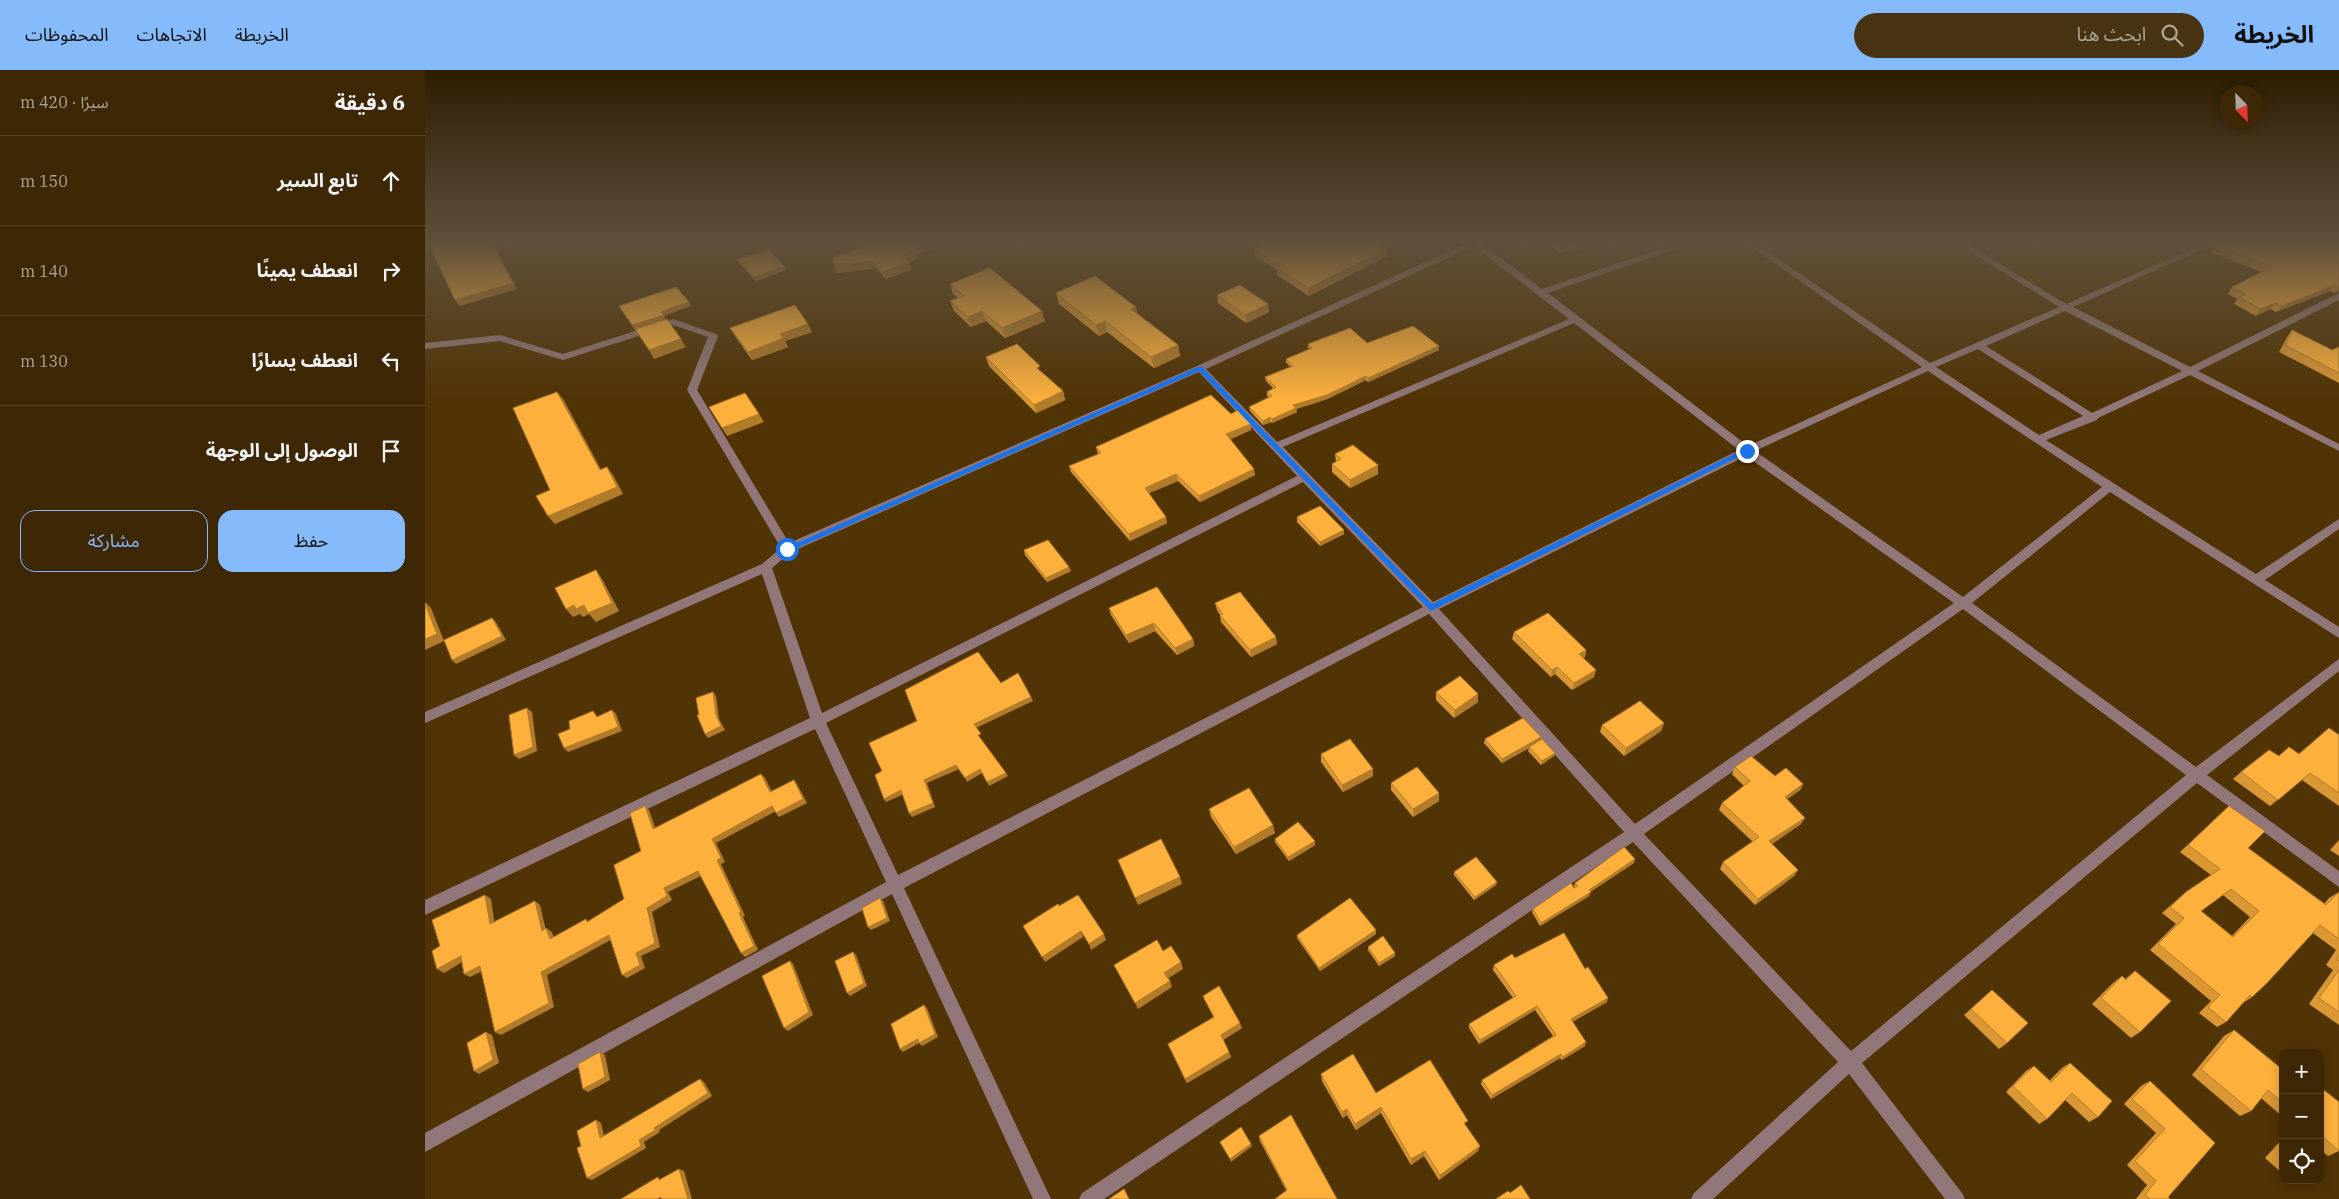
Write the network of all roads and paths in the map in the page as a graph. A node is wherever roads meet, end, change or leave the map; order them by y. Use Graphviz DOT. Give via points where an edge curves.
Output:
graph roads {
  1 [pos="1359,296"];
  2 [pos="1543,296"];
  3 [pos="1826,296"];
  4 [pos="2048,296"];
  5 [pos="2089,296"];
  6 [pos="2339,296"];
  7 [pos="2065,306"];
  8 [pos="1574,320"];
  9 [pos="1978,345"];
  10 [pos="425,346"];
  11 [pos="1929,367"];
  12 [pos="1200,368"];
  13 [pos="2192,372"];
  14 [pos="2093,418"];
  15 [pos="2038,439"];
  16 [pos="1274,447"];
  17 [pos="2339,448"];
  18 [pos="1747,451"];
  19 [pos="1303,477"];
  20 [pos="2110,488"];
  21 [pos="2339,523"];
  22 [pos="787,549"];
  23 [pos="766,567"];
  24 [pos="2256,580"];
  25 [pos="1963,603"];
  26 [pos="1431,608"];
  27 [pos="2339,633"];
  28 [pos="2339,664"];
  29 [pos="425,718"];
  30 [pos="818,721"];
  31 [pos="2195,776"];
  32 [pos="1634,833"];
  33 [pos="2339,880"];
  34 [pos="894,885"];
  35 [pos="425,908"];
  36 [pos="1850,1062"];
  37 [pos="425,1143"];
  38 [pos="1042,1199"];
  39 [pos="1088,1199"];
  40 [pos="1700,1199"];
  41 [pos="1956,1199"];
  1 -- 12 [label="street"];
  2 -- 8 [label="street"];
  3 -- 11 [label="street"];
  4 -- 7 [label="street"];
  5 -- 7 [label="street"];
  6 -- 13 [label="street"];
  7 -- 9 [label="street"];
  7 -- 13 [label="street"];
  8 -- 16 [label="street"];
  8 -- 18 [label="street"];
  9 -- 11 [label="street"];
  9 -- 14 [label="street"];
  10 -- 22 [label="street" via="500,338 563,357 673,322 713,336 692,390"];
  11 -- 15 [label="street"];
  11 -- 18 [label="street"];
  12 -- 16 [label="street"];
  12 -- 22 [label="street"];
  13 -- 14 [label="street"];
  13 -- 17 [label="street"];
  14 -- 15 [label="street"];
  15 -- 20 [label="street"];
  16 -- 19 [label="street"];
  18 -- 25 [label="street"];
  18 -- 26 [label="street"];
  19 -- 26 [label="street"];
  19 -- 30 [label="street"];
  20 -- 24 [label="street"];
  20 -- 25 [label="street"];
  21 -- 24 [label="street"];
  22 -- 23 [label="street"];
  23 -- 29 [label="street"];
  23 -- 30 [label="street"];
  24 -- 27 [label="street"];
  25 -- 31 [label="street"];
  25 -- 32 [label="street"];
  26 -- 32 [label="street"];
  26 -- 34 [label="street"];
  28 -- 31 [label="street"];
  30 -- 34 [label="street"];
  30 -- 35 [label="street"];
  31 -- 33 [label="street"];
  31 -- 36 [label="street"];
  32 -- 36 [label="street"];
  32 -- 39 [label="street"];
  34 -- 37 [label="street"];
  34 -- 38 [label="street"];
  36 -- 40 [label="street"];
  36 -- 41 [label="street"];
}
